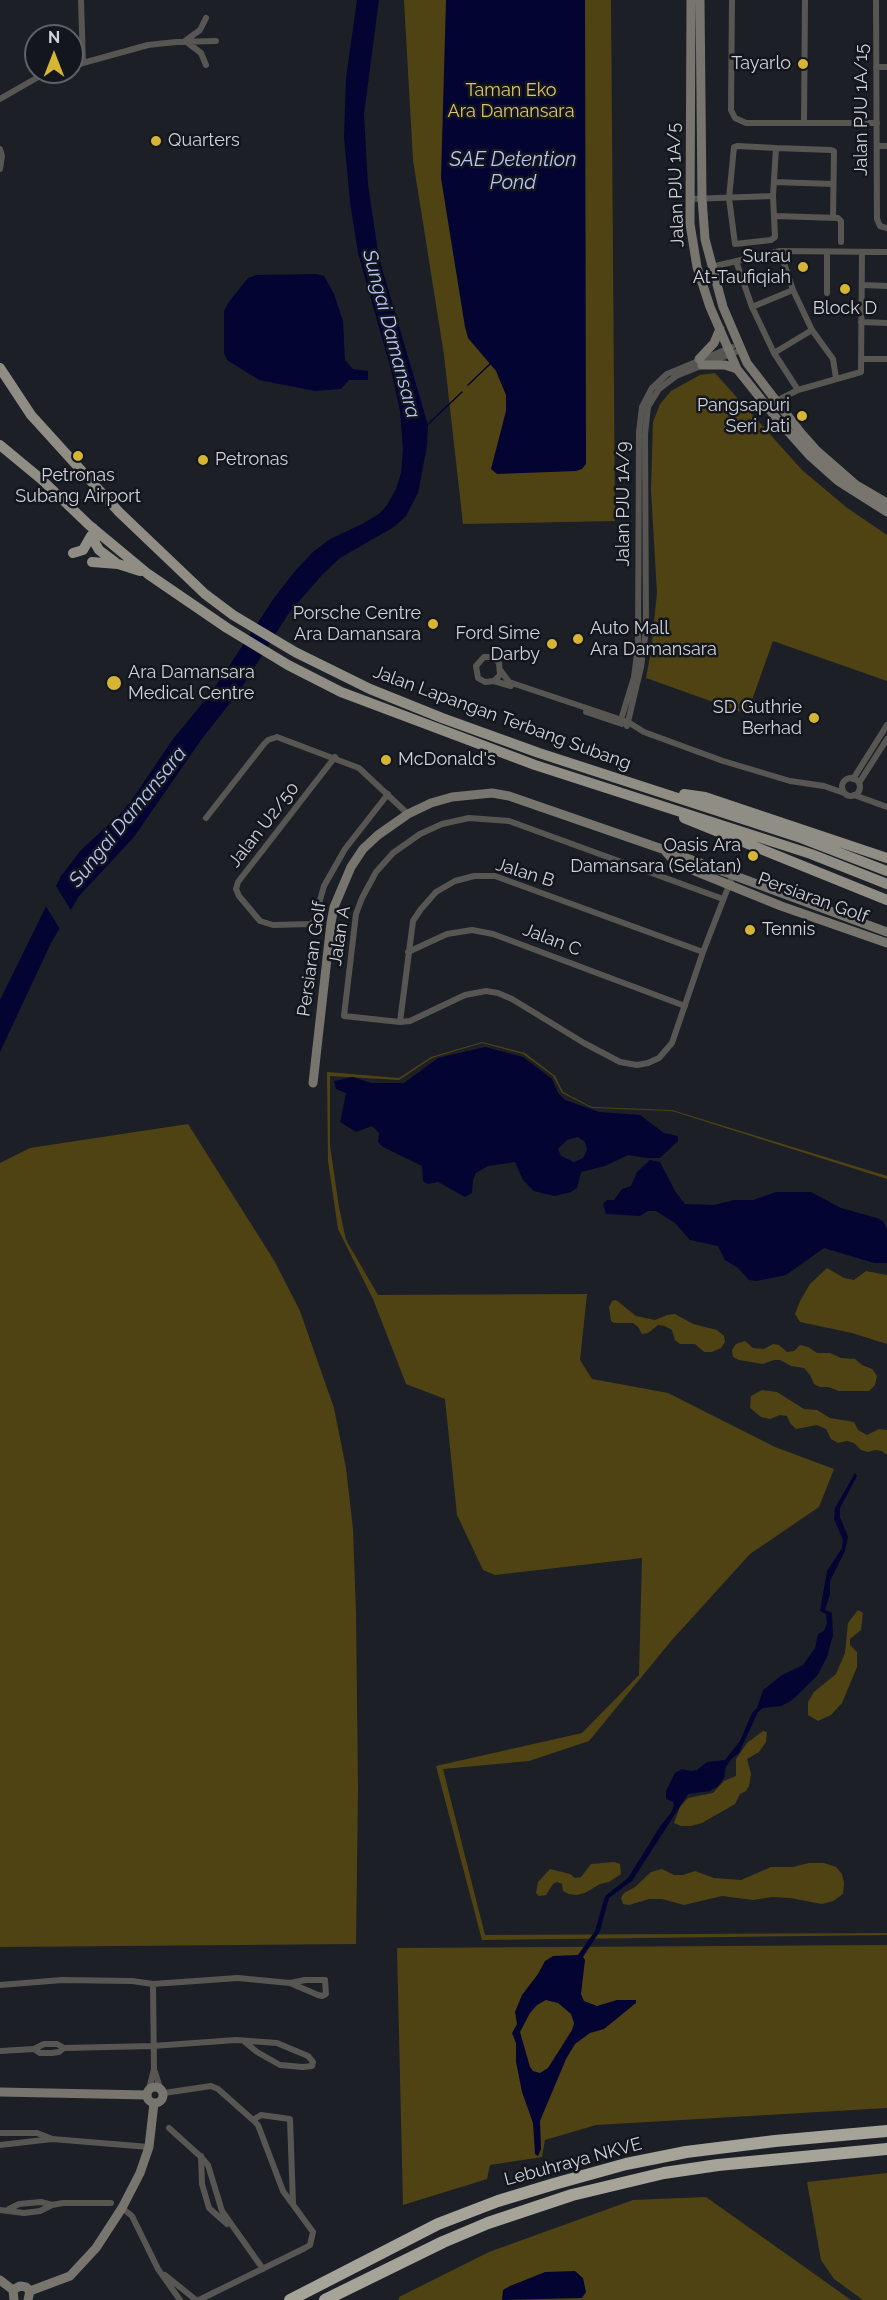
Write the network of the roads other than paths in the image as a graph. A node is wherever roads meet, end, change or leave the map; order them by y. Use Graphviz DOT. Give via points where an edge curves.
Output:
graph roads {
  1 [pos="81,0"];
  2 [pos="691,0"];
  3 [pos="700,0"];
  4 [pos="732,0"];
  5 [pos="805,0"];
  6 [pos="876,0"];
  7 [pos="206,18"];
  8 [pos="82,24"];
  9 [pos="216,41"];
  10 [pos="184,42"];
  11 [pos="84,63"];
  12 [pos="206,65"];
  13 [pos="876,67"];
  14 [pos="887,67"];
  15 [pos="27,84"];
  16 [pos="0,99"];
  17 [pos="804,123"];
  18 [pos="877,123"];
  19 [pos="877,146"];
  20 [pos="887,146"];
  21 [pos="776,147"];
  22 [pos="0,149"];
  23 [pos="0,169"];
  24 [pos="774,182"];
  25 [pos="833,184"];
  26 [pos="773,196"];
  27 [pos="702,198"];
  28 [pos="729,198"];
  29 [pos="690,199"];
  30 [pos="774,216"];
  31 [pos="832,218"];
  32 [pos="887,228"];
  33 [pos="841,242"];
  34 [pos="780,251"];
  35 [pos="827,252"];
  36 [pos="862,252"];
  37 [pos="887,252"];
  38 [pos="736,261"];
  39 [pos="711,267"];
  40 [pos="862,285"];
  41 [pos="887,286"];
  42 [pos="793,290"];
  43 [pos="827,293"];
  44 [pos="752,307"];
  45 [pos="861,322"];
  46 [pos="887,323"];
  47 [pos="720,329"];
  48 [pos="812,330"];
  49 [pos="739,347"];
  50 [pos="730,351"];
  51 [pos="774,353"];
  52 [pos="861,359"];
  53 [pos="887,359"];
  54 [pos="700,362"];
  55 [pos="0,368"];
  56 [pos="737,369"];
  57 [pos="836,378"];
  58 [pos="798,390"];
  59 [pos="776,401"];
  60 [pos="0,445"];
  61 [pos="887,503"];
  62 [pos="887,512"];
  63 [pos="91,530"];
  64 [pos="73,553"];
  65 [pos="118,564"];
  66 [pos="148,574"];
  67 [pos="501,671"];
  68 [pos="494,681"];
  69 [pos="626,723"];
  70 [pos="887,725"];
  71 [pos="887,739"];
  72 [pos="335,758"];
  73 [pos="856,781"];
  74 [pos="844,783"];
  75 [pos="824,786"];
  76 [pos="651,788"];
  77 [pos="844,793"];
  78 [pos="388,794"];
  79 [pos="854,795"];
  80 [pos="648,801"];
  81 [pos="887,807"];
  82 [pos="408,814"];
  83 [pos="206,818"];
  84 [pos="665,850"];
  85 [pos="887,858"];
  86 [pos="887,871"];
  87 [pos="733,875"];
  88 [pos="887,884"];
  89 [pos="729,885"];
  90 [pos="723,899"];
  91 [pos="887,900"];
  92 [pos="887,932"];
  93 [pos="887,943"];
  94 [pos="408,952"];
  95 [pos="703,952"];
  96 [pos="685,1006"];
  97 [pos="400,1022"];
  98 [pos="313,1083"];
  99 [pos="290,1983"];
  100 [pos="0,1984"];
  101 [pos="153,1984"];
  102 [pos="245,2042"];
  103 [pos="153,2046"];
  104 [pos="0,2051"];
  105 [pos="154,2069"];
  106 [pos="162,2090"];
  107 [pos="0,2092"];
  108 [pos="148,2092"];
  109 [pos="154,2103"];
  110 [pos="253,2120"];
  111 [pos="170,2128"];
  112 [pos="887,2131"];
  113 [pos="0,2133"];
  114 [pos="22,2133"];
  115 [pos="52,2139"];
  116 [pos="22,2143"];
  117 [pos="0,2145"];
  118 [pos="149,2147"];
  119 [pos="887,2149"];
  120 [pos="201,2156"];
  121 [pos="291,2173"];
  122 [pos="281,2185"];
  123 [pos="111,2203"];
  124 [pos="293,2204"];
  125 [pos="122,2208"];
  126 [pos="0,2210"];
  127 [pos="232,2228"];
  128 [pos="262,2269"];
  129 [pos="158,2270"];
  130 [pos="0,2280"];
  131 [pos="29,2296"];
  132 [pos="13,2297"];
  133 [pos="180,2300"];
  134 [pos="198,2300"];
  135 [pos="290,2300"];
  136 [pos="325,2300"];
  1 -- 8 [label="street"];
  2 -- 29 [label="street, Jalan PJU 1A/5"];
  3 -- 27 [label="street, Jalan PJU 1A/5"];
  4 -- 17 [label="street" via="732,114 746,123"];
  5 -- 17 [label="street"];
  6 -- 13 [label="street, Jalan PJU 1A/15"];
  7 -- 10 [label="street" via="200,30"];
  9 -- 10 [label="street"];
  10 -- 11 [label="street" via="148,45"];
  10 -- 12 [label="street" via="201,53"];
  13 -- 14 [label="street"];
  13 -- 18 [label="street, Jalan PJU 1A/15"];
  15 -- 16 [label="street"];
  17 -- 18 [label="street"];
  18 -- 19 [label="street, Jalan PJU 1A/15"];
  19 -- 20 [label="street"];
  19 -- 32 [label="street, Jalan PJU 1A/15" via="877,219 880,226"];
  21 -- 24 [label="street"];
  21 -- 25 [label="street" via="834,151"];
  21 -- 28 [label="street" via="734,147"];
  22 -- 23 [label="street"];
  24 -- 25 [label="street"];
  24 -- 26 [label="street"];
  25 -- 31 [label="street"];
  26 -- 28 [label="street"];
  26 -- 30 [label="street"];
  27 -- 28 [label="street"];
  27 -- 29 [label="street"];
  27 -- 39 [label="street, Jalan PJU 1A/5"];
  28 -- 30 [label="street" via="735,244 773,239"];
  29 -- 47 [label="street, Jalan PJU 1A/5" via="692,243"];
  30 -- 31 [label="street"];
  31 -- 33 [label="street" via="841,221"];
  34 -- 35 [label="street"];
  34 -- 38 [label="street"];
  34 -- 42 [label="street"];
  35 -- 36 [label="street"];
  35 -- 43 [label="street"];
  36 -- 37 [label="street"];
  36 -- 40 [label="street"];
  38 -- 39 [label="street"];
  38 -- 44 [label="street"];
  39 -- 49 [label="street, Jalan PJU 1A/5"];
  40 -- 41 [label="street"];
  40 -- 45 [label="street"];
  42 -- 44 [label="street"];
  42 -- 48 [label="street"];
  44 -- 51 [label="street"];
  45 -- 46 [label="street"];
  45 -- 52 [label="street"];
  47 -- 50 [label="street, Jalan PJU 1A/5"];
  47 -- 54 [label="street"];
  48 -- 51 [label="street"];
  48 -- 57 [label="street" via="832,359"];
  49 -- 50 [label="street, Jalan PJU 1A/9"];
  49 -- 59 [label="street, Jalan PJU 1A/5"];
  50 -- 54 [label="street, Jalan PJU 1A/9"];
  50 -- 56 [label="street, Jalan PJU 1A/5"];
  51 -- 58 [label="street"];
  52 -- 53 [label="street"];
  52 -- 57 [label="street" via="861,372"];
  54 -- 56 [label="street"];
  54 -- 69 [label="street, Jalan PJU 1A/9" via="659,380 640,415 638,646"];
  55 -- 76 [label="main road, Jalan Lapangan Terbang Subang" via="31,415 119,512 204,594 233,615 295,652 370,689 539,753"];
  56 -- 62 [label="street, Jalan PJU 1A/5" via="810,456 838,481"];
  57 -- 58 [label="street"];
  58 -- 59 [label="street"];
  59 -- 61 [label="street, Jalan PJU 1A/5" via="817,451 856,485"];
  60 -- 63 [label="main road, Jalan Lapangan Terbang Subang" via="41,479"];
  63 -- 64 [label="main road" via="83,550"];
  63 -- 65 [label="main road" via="99,550"];
  63 -- 65 [label="main road" via="92,559"];
  63 -- 66 [label="main road, Jalan Lapangan Terbang Subang"];
  65 -- 66 [label="main road"];
  66 -- 80 [label="main road, Jalan Lapangan Terbang Subang" via="227,628 341,692 545,769"];
  67 -- 68 [label="street"];
  67 -- 68 [label="street" via="500,663 493,657 477,662 478,678"];
  67 -- 69 [label="street" via="509,682"];
  68 -- 69 [label="street"];
  69 -- 75 [label="street" via="745,769"];
  70 -- 73 [label="street"];
  71 -- 73 [label="street"];
  72 -- 78 [label="street" via="359,768"];
  72 -- 78 [label="street, Jalan U2/50" via="238,882 238,896 260,921 273,925 311,924 324,886 345,849"];
  72 -- 83 [label="street" via="272,738"];
  73 -- 74 [label="street"];
  73 -- 79 [label="street" via="859,792"];
  74 -- 75 [label="street"];
  74 -- 77 [label="street"];
  75 -- 77 [label="street"];
  76 -- 85 [label="main road" via="705,797"];
  76 -- 86 [label="main road, Jalan Lapangan Terbang Subang"];
  77 -- 79 [label="street"];
  78 -- 82 [label="street"];
  79 -- 81 [label="street"];
  80 -- 88 [label="main road, Jalan Lapangan Terbang Subang" via="811,854"];
  80 -- 91 [label="main road"];
  82 -- 84 [label="street, Persiaran Golf" via="452,797 509,796"];
  82 -- 98 [label="street, Persiaran Golf" via="363,849 334,907"];
  84 -- 87 [label="street, Persiaran Golf"];
  84 -- 89 [label="street, Persiaran Golf" via="682,865"];
  87 -- 89 [label="street, Jalan A"];
  87 -- 92 [label="street, Persiaran Golf"];
  89 -- 90 [label="street, Jalan A"];
  89 -- 93 [label="street, Persiaran Golf"];
  90 -- 95 [label="street, Jalan A"];
  90 -- 97 [label="street, Jalan A" via="509,821 469,818 442,824 393,853 376,872 356,914 344,1016"];
  94 -- 95 [label="street, Jalan B" via="413,921 436,892 455,881 495,876"];
  94 -- 96 [label="street, Jalan C" via="447,934 472,930 493,934"];
  94 -- 97 [label="street, Jalan B"];
  95 -- 96 [label="street, Jalan A"];
  96 -- 97 [label="street, Jalan A" via="666,1052 637,1065 620,1062 498,993 465,995"];
  99 -- 99 [label="street" via="325,1980 326,1994 318,1995"];
  99 -- 101 [label="street" via="238,1978"];
  100 -- 101 [label="street" via="62,1980"];
  101 -- 103 [label="street"];
  102 -- 102 [label="street" via="277,2043 308,2056 312,2066 280,2065"];
  102 -- 103 [label="street"];
  103 -- 104 [label="street" via="64,2048 44,2044 34,2049"];
  103 -- 105 [label="street"];
  105 -- 106 [label="street"];
  105 -- 108 [label="street"];
  106 -- 108 [label="street" via="157,2086"];
  106 -- 109 [label="street" via="162,2100"];
  106 -- 110 [label="street" via="211,2086"];
  107 -- 108 [label="street"];
  108 -- 109 [label="street" via="148,2099"];
  109 -- 118 [label="street"];
  110 -- 121 [label="street" via="261,2115 290,2119"];
  110 -- 122 [label="street"];
  111 -- 120 [label="street"];
  112 -- 135 [label="highway, Lebuhraya NKVE" via="686,2152 554,2184 438,2224"];
  113 -- 114 [label="street"];
  114 -- 115 [label="street"];
  114 -- 116 [label="street"];
  115 -- 116 [label="street"];
  115 -- 118 [label="street"];
  116 -- 117 [label="street"];
  118 -- 125 [label="street"];
  119 -- 136 [label="highway, Lebuhraya NKVE" via="718,2165 664,2173 572,2195 442,2242"];
  120 -- 127 [label="street"];
  120 -- 127 [label="street" via="202,2184 209,2208"];
  121 -- 122 [label="street" via="291,2179"];
  121 -- 124 [label="street"];
  122 -- 124 [label="street"];
  123 -- 126 [label="street" via="41,2202"];
  124 -- 128 [label="street" via="313,2232 310,2245"];
  125 -- 129 [label="street" via="132,2216"];
  125 -- 131 [label="street" via="96,2248 69,2276"];
  127 -- 128 [label="street"];
  128 -- 134 [label="street"];
  129 -- 133 [label="street"];
  129 -- 134 [label="street"];
  130 -- 132 [label="street"];
  131 -- 132 [label="street" via="23,2286 18,2286"];
}
